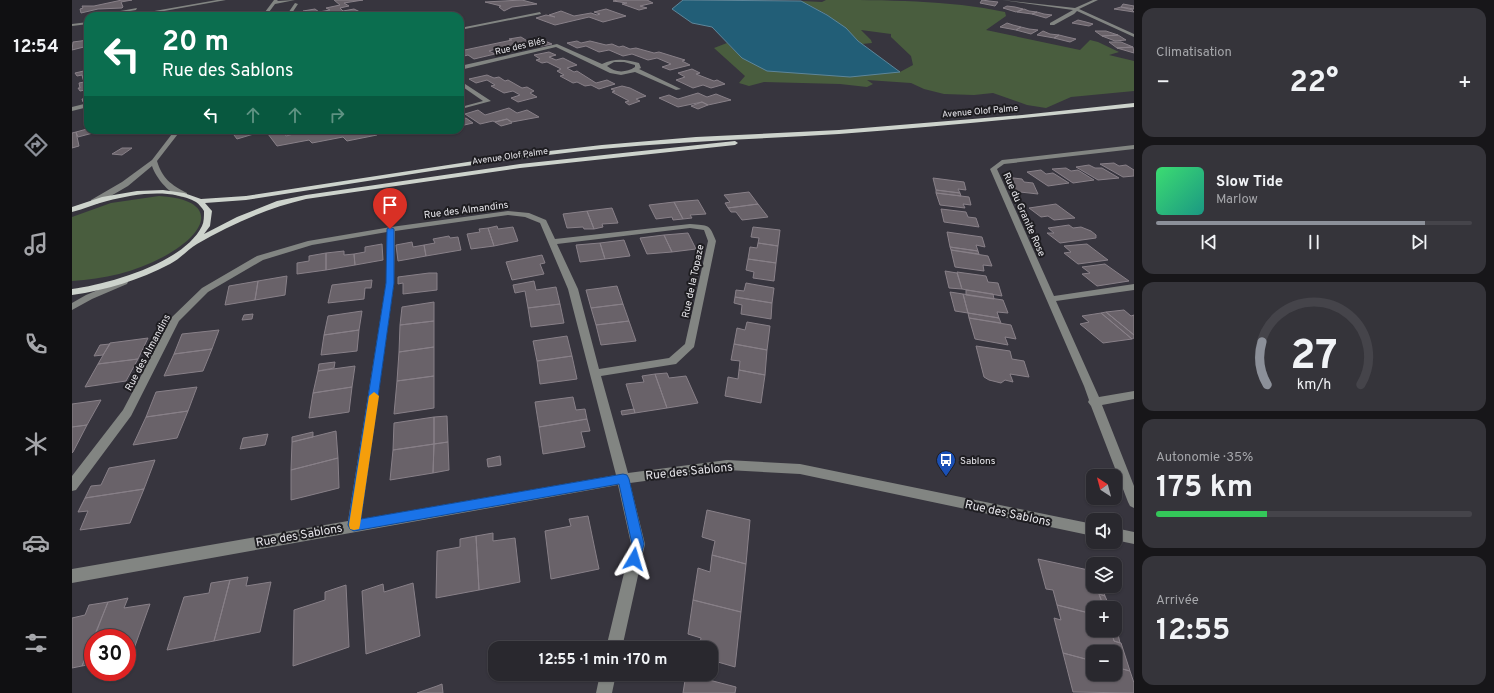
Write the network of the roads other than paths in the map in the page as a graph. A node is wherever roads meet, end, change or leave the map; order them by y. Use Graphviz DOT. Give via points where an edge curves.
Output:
graph roads {
  1 [pos="187,0"];
  2 [pos="224,0"];
  3 [pos="1004,0"];
  4 [pos="1096,0"];
  5 [pos="179,2"];
  6 [pos="275,2"];
  7 [pos="294,2"];
  8 [pos="172,3"];
  9 [pos="198,4"];
  10 [pos="143,8"];
  11 [pos="1076,9"];
  12 [pos="118,12"];
  13 [pos="151,12"];
  14 [pos="267,12"];
  15 [pos="290,12"];
  16 [pos="540,13"];
  17 [pos="84,24"];
  18 [pos="1052,24"];
  19 [pos="72,26"];
  20 [pos="464,28"];
  21 [pos="1134,36"];
  22 [pos="464,67"];
  23 [pos="604,67"];
  24 [pos="636,70"];
  25 [pos="464,86"];
  26 [pos="678,89"];
  27 [pos="1134,104"];
  28 [pos="84,107"];
  29 [pos="464,108"];
  30 [pos="72,109"];
  31 [pos="839,132"];
  32 [pos="175,134"];
  33 [pos="1134,147"];
  34 [pos="154,161"];
  35 [pos="184,195"];
  36 [pos="94,202"];
  37 [pos="200,202"];
  38 [pos="72,210"];
  39 [pos="390,229"];
  40 [pos="552,242"];
  41 [pos="193,243"];
  42 [pos="135,277"];
  43 [pos="1134,287"];
  44 [pos="72,292"];
  45 [pos="1052,299"];
  46 [pos="72,307"];
  47 [pos="595,373"];
  48 [pos="1134,395"];
  49 [pos="1093,402"];
  50 [pos="623,479"];
  51 [pos="72,486"];
  52 [pos="1134,502"];
  53 [pos="354,525"];
  54 [pos="1086,529"];
  55 [pos="1122,535"];
  56 [pos="1134,538"];
  57 [pos="72,576"];
  58 [pos="616,641"];
  59 [pos="607,681"];
  60 [pos="604,693"];
  1 -- 9 [label="street"];
  2 -- 9 [label="street"];
  3 -- 11 [label="street"];
  4 -- 11 [label="street"];
  5 -- 8 [label="street"];
  6 -- 7 [label="street"];
  6 -- 14 [label="street"];
  7 -- 15 [label="street"];
  9 -- 13 [label="street"];
  10 -- 12 [label="street"];
  11 -- 18 [label="street" via="1074,13"];
  11 -- 21 [label="street"];
  16 -- 20 [label="street"];
  17 -- 19 [label="street"];
  22 -- 23 [label="street, Rue des Blés" via="558,46"];
  23 -- 24 [label="street, Rue des Blés" via="621,73"];
  23 -- 24 [label="street" via="609,62 624,60 637,64"];
  24 -- 26 [label="street"];
  25 -- 29 [label="street" via="488,101"];
  27 -- 31 [label="main road, Avenue Olof Palme" via="1022,117"];
  28 -- 30 [label="street"];
  31 -- 37 [label="main road, Avenue Olof Palme" via="704,138 602,147 424,170 268,195"];
  31 -- 41 [label="main road, Avenue Olof Palme" via="565,159 306,197 259,210"];
  32 -- 34 [label="street"];
  33 -- 45 [label="street, Rue du Granite Rose" via="1002,162 993,169"];
  34 -- 35 [label="street" via="163,182"];
  34 -- 36 [label="street" via="125,184"];
  35 -- 36 [label="main road, Avenue Olof Palme" via="163,192 136,193"];
  35 -- 37 [label="main road, Avenue Olof Palme"];
  36 -- 38 [label="main road, Avenue Olof Palme"];
  37 -- 41 [label="main road, Avenue Olof Palme" via="208,211 206,226"];
  39 -- 40 [label="street, Rue des Almandins" via="508,213 526,215 543,222"];
  39 -- 51 [label="street, Rue des Almandins" via="281,251 260,258 204,290 175,319 127,413"];
  39 -- 53 [label="street" via="390,283"];
  40 -- 47 [label="street, Rue des Almandins" via="573,289"];
  40 -- 47 [label="street, Rue de la Topaze" via="690,226 707,228 712,240 690,345 672,360"];
  41 -- 42 [label="main road, Avenue Olof Palme" via="169,261"];
  42 -- 44 [label="main road, Avenue Olof Palme" via="95,289"];
  42 -- 46 [label="street"];
  43 -- 45 [label="street"];
  45 -- 49 [label="street, Rue du Granite Rose" via="1089,386"];
  47 -- 50 [label="street, Rue des Almandins"];
  48 -- 49 [label="street"];
  49 -- 52 [label="street"];
  50 -- 53 [label="street, Rue des Sablons"];
  50 -- 54 [label="street, Rue des Sablons" via="726,465 800,469"];
  50 -- 58 [label="street, Rue des Almandins" via="638,544"];
  53 -- 57 [label="street, Rue des Sablons"];
  55 -- 56 [label="street"];
  59 -- 60 [label="street"];
}
